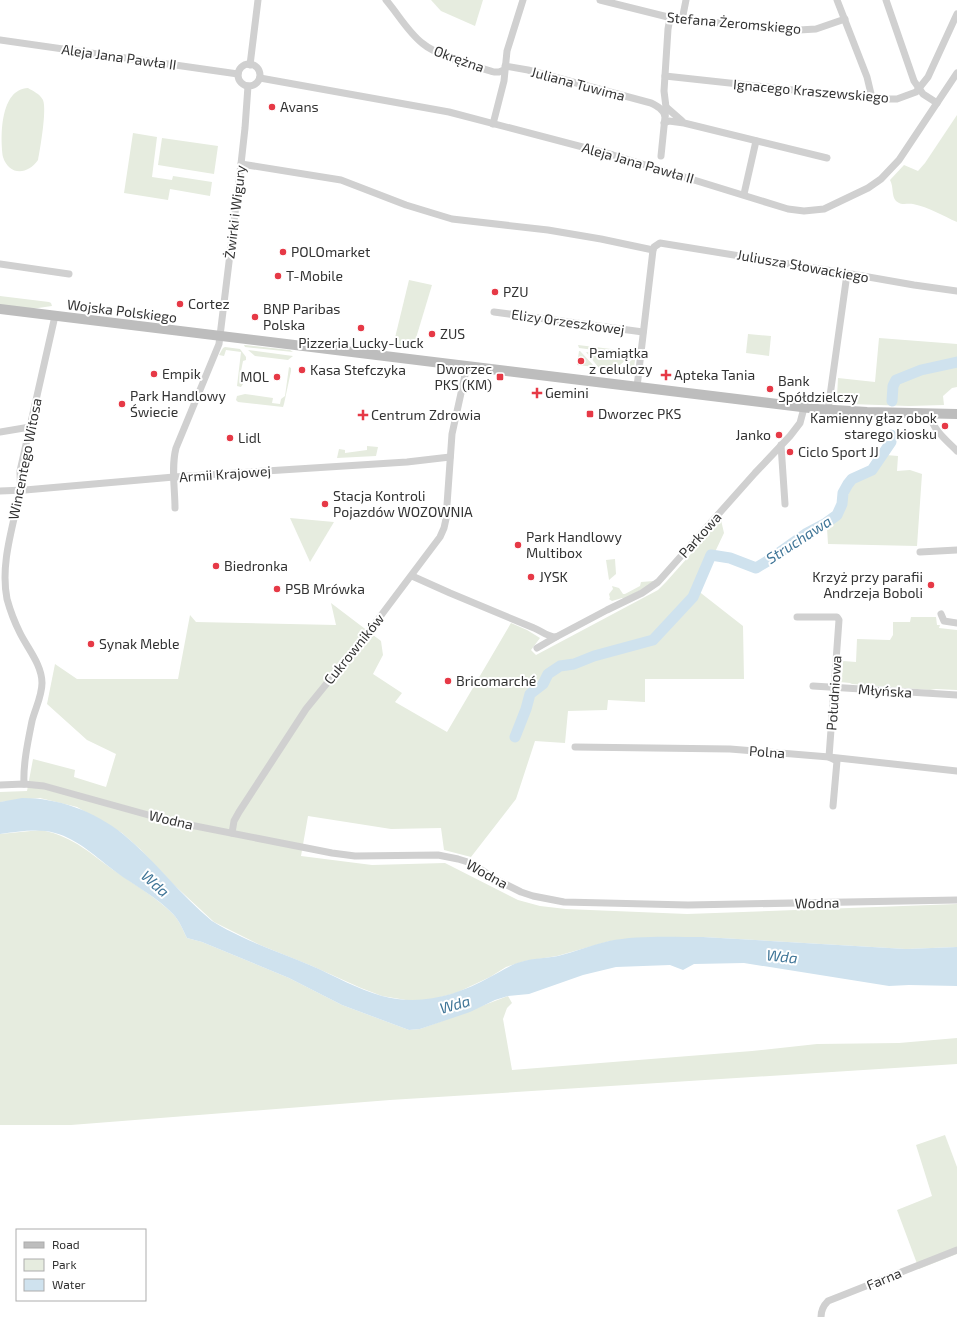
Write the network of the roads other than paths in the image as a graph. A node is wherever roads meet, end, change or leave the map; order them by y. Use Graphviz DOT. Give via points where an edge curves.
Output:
graph roads {
  1 [pos="258,0"];
  2 [pos="386,0"];
  3 [pos="523,0"];
  4 [pos="600,0"];
  5 [pos="686,0"];
  6 [pos="837,0"];
  7 [pos="886,0"];
  8 [pos="957,14"];
  9 [pos="670,18"];
  10 [pos="845,19"];
  11 [pos="682,20"];
  12 [pos="0,40"];
  13 [pos="250,65"];
  14 [pos="505,68"];
  15 [pos="957,72"];
  16 [pos="238,74"];
  17 [pos="665,76"];
  18 [pos="260,78"];
  19 [pos="248,86"];
  20 [pos="918,89"];
  21 [pos="664,91"];
  22 [pos="872,98"];
  23 [pos="651,103"];
  24 [pos="937,103"];
  25 [pos="666,108"];
  26 [pos="664,120"];
  27 [pos="684,123"];
  28 [pos="493,124"];
  29 [pos="756,141"];
  30 [pos="661,156"];
  31 [pos="827,158"];
  32 [pos="242,164"];
  33 [pos="744,194"];
  34 [pos="653,250"];
  35 [pos="0,264"];
  36 [pos="69,274"];
  37 [pos="847,274"];
  38 [pos="957,291"];
  39 [pos="0,309"];
  40 [pos="494,312"];
  41 [pos="55,316"];
  42 [pos="643,332"];
  43 [pos="220,337"];
  44 [pos="467,366"];
  45 [pos="636,387"];
  46 [pos="804,408"];
  47 [pos="828,410"];
  48 [pos="930,414"];
  49 [pos="957,414"];
  50 [pos="30,427"];
  51 [pos="0,432"];
  52 [pos="781,444"];
  53 [pos="957,451"];
  54 [pos="450,457"];
  55 [pos="174,477"];
  56 [pos="20,490"];
  57 [pos="0,491"];
  58 [pos="786,504"];
  59 [pos="175,508"];
  60 [pos="957,550"];
  61 [pos="920,552"];
  62 [pos="412,576"];
  63 [pos="942,614"];
  64 [pos="797,617"];
  65 [pos="957,623"];
  66 [pos="556,637"];
  67 [pos="537,648"];
  68 [pos="813,686"];
  69 [pos="834,687"];
  70 [pos="957,695"];
  71 [pos="575,747"];
  72 [pos="829,757"];
  73 [pos="957,771"];
  74 [pos="24,784"];
  75 [pos="0,785"];
  76 [pos="833,806"];
  77 [pos="232,833"];
  78 [pos="957,900"];
  79 [pos="957,1250"];
  80 [pos="821,1317"];
  1 -- 13 [label="street"];
  2 -- 14 [label="street, Okrężna" via="427,47 494,72"];
  3 -- 14 [label="street" via="511,36"];
  4 -- 9 [label="street, Stefana Żeromskiego"];
  5 -- 11 [label="street"];
  6 -- 10 [label="street"];
  7 -- 20 [label="street"];
  8 -- 20 [label="street, Ignacego Kraszewskiego" via="930,74"];
  9 -- 11 [label="street, Stefana Żeromskiego"];
  9 -- 17 [label="street"];
  10 -- 11 [label="street, Stefana Żeromskiego" via="810,30"];
  10 -- 22 [label="street"];
  12 -- 16 [label="street, Aleja Jana Pawła II"];
  13 -- 16 [label="street" via="243,66"];
  13 -- 18 [label="street" via="258,70"];
  14 -- 23 [label="street, Juliana Tuwima" via="533,72"];
  14 -- 28 [label="street"];
  15 -- 24 [label="street, Aleja Jana Pawła II"];
  16 -- 19 [label="street" via="241,84"];
  17 -- 21 [label="street"];
  17 -- 22 [label="street, Ignacego Kraszewskiego"];
  18 -- 19 [label="street" via="255,84"];
  18 -- 28 [label="street, Aleja Jana Pawła II" via="433,109"];
  19 -- 32 [label="street, Żwirki i Wigury"];
  20 -- 22 [label="street, Ignacego Kraszewskiego" via="897,99"];
  20 -- 24 [label="street"];
  21 -- 23 [label="street" via="659,101"];
  21 -- 25 [label="street"];
  23 -- 26 [label="street, Juliana Tuwima" via="660,108"];
  24 -- 33 [label="street, Aleja Jana Pawła II" via="888,172 873,185 835,205 819,210 799,211"];
  25 -- 26 [label="street"];
  25 -- 27 [label="street"];
  26 -- 27 [label="street"];
  26 -- 30 [label="street"];
  27 -- 29 [label="street"];
  28 -- 33 [label="street, Aleja Jana Pawła II" via="613,155"];
  29 -- 31 [label="street"];
  29 -- 33 [label="street"];
  32 -- 34 [label="street" via="341,180 410,207 452,219 556,232"];
  32 -- 43 [label="street, Żwirki i Wigury"];
  34 -- 37 [label="street, Juliusza Słowackiego" via="657,244 664,243"];
  34 -- 42 [label="street"];
  35 -- 36 [label="street"];
  37 -- 38 [label="street, Juliusza Słowackiego"];
  37 -- 47 [label="street"];
  39 -- 41 [label="street, Wojska Polskiego"];
  40 -- 42 [label="street, Elizy Orzeszkowej"];
  41 -- 43 [label="street, Wojska Polskiego"];
  41 -- 50 [label="street, Wincentego Witosa"];
  42 -- 45 [label="street"];
  43 -- 44 [label="street, Wojska Polskiego"];
  43 -- 55 [label="street, Żwirki i Wigury" via="176,448"];
  44 -- 45 [label="street, Wojska Polskiego"];
  44 -- 54 [label="street, Cukrowników" via="452,434"];
  45 -- 46 [label="street, Wojska Polskiego"];
  46 -- 47 [label="street, Wojska Polskiego"];
  46 -- 52 [label="street, Parkowa" via="798,425"];
  47 -- 48 [label="street, Wojska Polskiego"];
  48 -- 49 [label="street, Wojska Polskiego"];
  48 -- 53 [label="street" via="937,429"];
  50 -- 51 [label="street"];
  50 -- 56 [label="street, Wincentego Witosa" via="20,471"];
  52 -- 58 [label="street"];
  52 -- 66 [label="street, Parkowa" via="658,582 642,593"];
  54 -- 55 [label="street, Armii Krajowej"];
  54 -- 62 [label="street, Cukrowników" via="444,528"];
  55 -- 56 [label="street, Armii Krajowej"];
  55 -- 59 [label="street, Żwirki i Wigury"];
  56 -- 57 [label="street, Armii Krajowej"];
  56 -- 74 [label="street, Wincentego Witosa" via="6,559 4,583 14,619 37,663 42,685 32,721 24,767"];
  60 -- 61 [label="street"];
  62 -- 66 [label="street"];
  62 -- 77 [label="street, Cukrowników" via="300,716 239,812"];
  63 -- 65 [label="street" via="944,621"];
  64 -- 69 [label="street, Południowa" via="837,617 839,620"];
  66 -- 67 [label="street, Parkowa"];
  68 -- 69 [label="street, Młyńska"];
  69 -- 70 [label="street, Młyńska"];
  69 -- 72 [label="street, Południowa"];
  71 -- 72 [label="street, Polna" via="717,749"];
  72 -- 73 [label="street, Polna"];
  72 -- 76 [label="street, Południowa" via="837,762"];
  74 -- 75 [label="street, Wodna"];
  74 -- 77 [label="street, Wodna" via="51,787 147,815"];
  77 -- 78 [label="street, Wodna" via="342,855 447,856 471,863 521,892 564,902 688,906"];
  79 -- 80 [label="street, Farna" via="828,1301 822,1307"];
}
